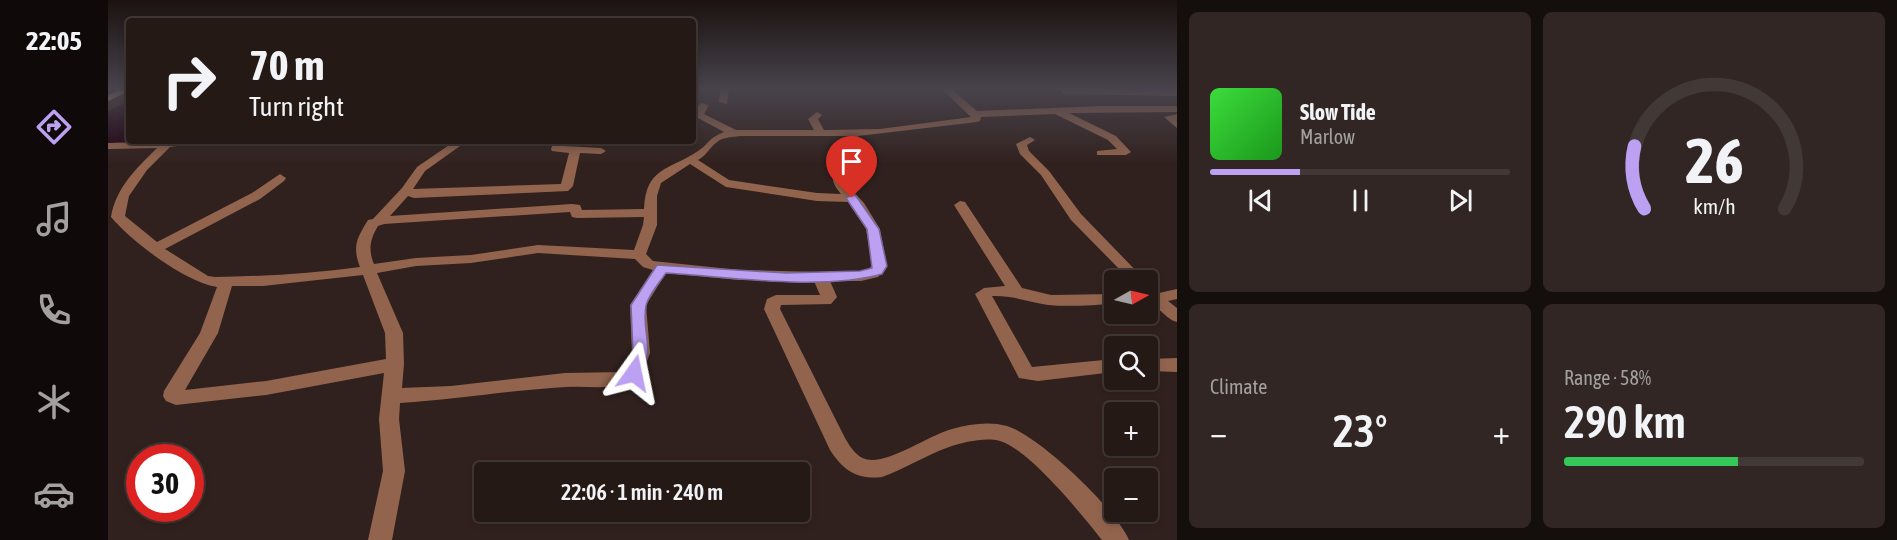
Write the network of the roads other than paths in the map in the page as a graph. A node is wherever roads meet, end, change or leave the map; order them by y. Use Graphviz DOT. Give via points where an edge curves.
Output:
graph roads {
  1 [pos="699,113"];
  2 [pos="991,113"];
  3 [pos="1061,113"];
  4 [pos="975,114"];
  5 [pos="817,115"];
  6 [pos="1177,117"];
  7 [pos="1177,125"];
  8 [pos="821,133"];
  9 [pos="851,133"];
  10 [pos="735,134"];
  11 [pos="1030,140"];
  12 [pos="167,144"];
  13 [pos="458,144"];
  14 [pos="558,144"];
  15 [pos="108,146"];
  16 [pos="575,150"];
  17 [pos="601,152"];
  18 [pos="1101,153"];
  19 [pos="691,160"];
  20 [pos="280,178"];
  21 [pos="406,191"];
  22 [pos="852,198"];
  23 [pos="960,205"];
  24 [pos="651,213"];
  25 [pos="378,221"];
  26 [pos="155,249"];
  27 [pos="639,255"];
  28 [pos="662,268"];
  29 [pos="369,270"];
  30 [pos="1128,270"];
  31 [pos="820,277"];
  32 [pos="226,282"];
  33 [pos="1016,291"];
  34 [pos="1177,294"];
  35 [pos="1158,295"];
  36 [pos="1104,299"];
  37 [pos="1158,302"];
  38 [pos="1177,317"];
  39 [pos="395,364"];
  40 [pos="1177,364"];
  41 [pos="1158,365"];
  42 [pos="1104,367"];
  43 [pos="392,396"];
  44 [pos="380,540"];
  45 [pos="1117,540"];
  1 -- 10 [label="street"];
  2 -- 4 [label="street"];
  3 -- 18 [label="street" via="1112,138 1126,152"];
  4 -- 9 [label="street" via="977,119 973,121"];
  5 -- 8 [label="street" via="813,119"];
  6 -- 7 [label="street" via="1169,117"];
  8 -- 9 [label="street"];
  8 -- 10 [label="street"];
  9 -- 22 [label="street" via="866,153 839,162 838,183"];
  10 -- 19 [label="street" via="713,140"];
  11 -- 30 [label="street" via="1022,144 1024,152 1045,173 1076,217"];
  12 -- 15 [label="street"];
  12 -- 26 [label="street" via="133,179 118,211 118,217"];
  13 -- 21 [label="street" via="421,169"];
  14 -- 16 [label="street" via="556,149"];
  16 -- 17 [label="street"];
  16 -- 21 [label="street" via="564,188 423,194"];
  19 -- 22 [label="street" via="726,183 817,197"];
  19 -- 24 [label="street" via="655,182"];
  20 -- 26 [label="street" via="256,196"];
  21 -- 25 [label="street"];
  22 -- 31 [label="street" via="873,229 880,266 873,274"];
  23 -- 33 [label="street"];
  24 -- 25 [label="street" via="577,214 572,208"];
  24 -- 27 [label="street"];
  25 -- 29 [label="street" via="362,244"];
  26 -- 32 [label="street" via="203,279"];
  27 -- 28 [label="street" via="648,264"];
  27 -- 29 [label="street" via="538,249"];
  28 -- 31 [label="street"];
  28 -- 43 [label="street" via="638,305 641,352 632,377"];
  29 -- 32 [label="street"];
  29 -- 39 [label="street" via="394,333"];
  31 -- 45 [label="street" via="829,297 825,300 776,300 772,309 847,460 858,467 876,470 936,443 989,432 1006,434 1063,480"];
  32 -- 39 [label="street" via="209,333 174,391 176,398 266,388"];
  33 -- 36 [label="street" via="1049,300"];
  33 -- 42 [label="street" via="983,294 1026,373"];
  34 -- 35 [label="street"];
  37 -- 38 [label="street"];
  39 -- 43 [label="street"];
  40 -- 41 [label="street"];
  43 -- 44 [label="street" via="389,419 394,471"];
}
